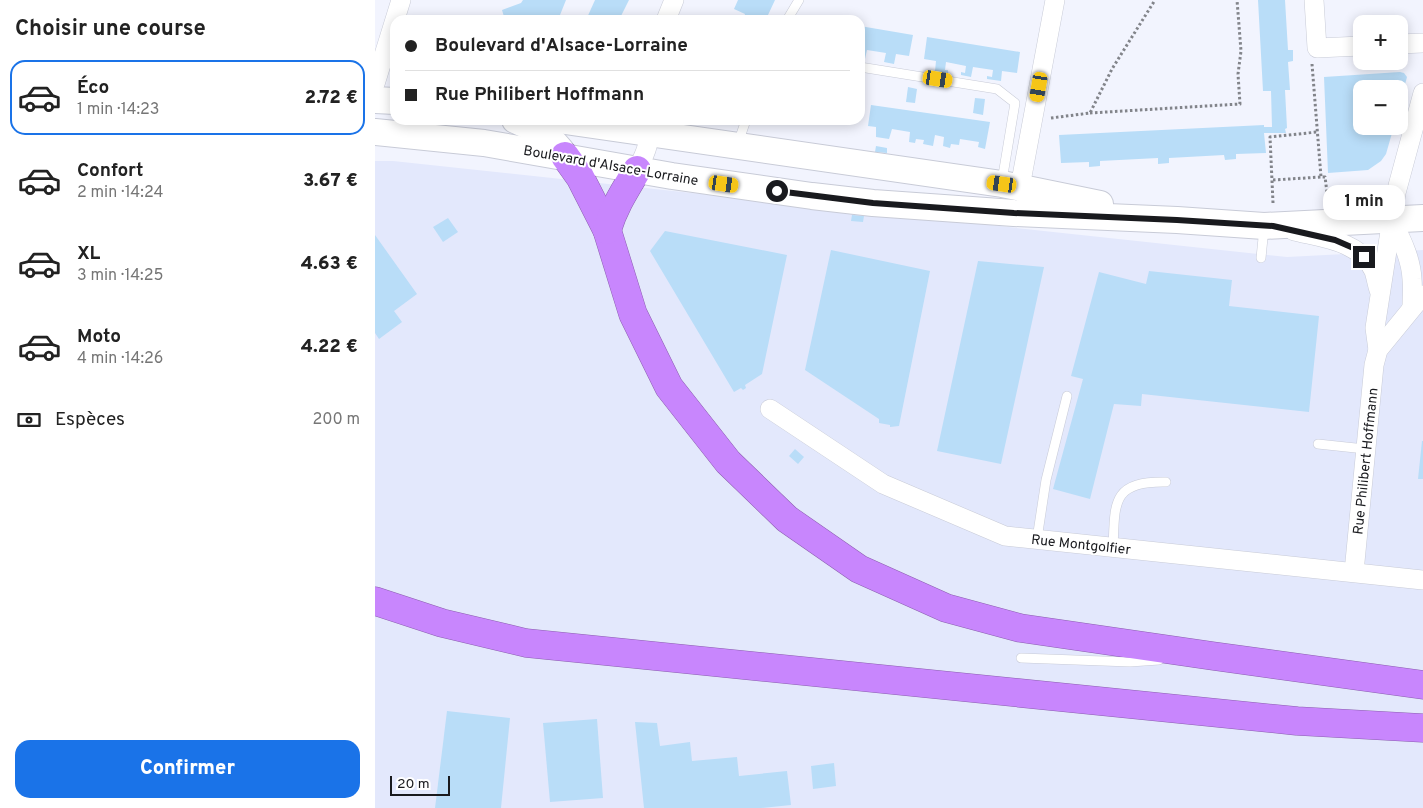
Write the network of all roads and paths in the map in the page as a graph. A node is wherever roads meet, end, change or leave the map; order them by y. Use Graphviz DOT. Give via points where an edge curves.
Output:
graph roads {
  1 [pos="401,0"];
  2 [pos="674,0"];
  3 [pos="799,0"];
  4 [pos="1055,0"];
  5 [pos="1155,0"];
  6 [pos="1237,0"];
  7 [pos="1314,0"];
  8 [pos="396,15"];
  9 [pos="668,15"];
  10 [pos="790,15"];
  11 [pos="390,36"];
  12 [pos="1423,43"];
  13 [pos="1408,44"];
  14 [pos="1353,46"];
  15 [pos="1317,48"];
  16 [pos="865,68"];
  17 [pos="375,84"];
  18 [pos="1423,93"];
  19 [pos="375,100"];
  20 [pos="390,101"];
  21 [pos="1090,113"];
  22 [pos="1033,121"];
  23 [pos="527,125"];
  24 [pos="634,125"];
  25 [pos="744,125"];
  26 [pos="647,126"];
  27 [pos="375,132"];
  28 [pos="1317,132"];
  29 [pos="737,146"];
  30 [pos="565,156"];
  31 [pos="637,170"];
  32 [pos="1321,177"];
  33 [pos="1273,180"];
  34 [pos="1011,186"];
  35 [pos="1423,218"];
  36 [pos="1177,220"];
  37 [pos="1392,220"];
  38 [pos="1330,223"];
  39 [pos="1269,226"];
  40 [pos="607,230"];
  41 [pos="1261,258"];
  42 [pos="1380,294"];
  43 [pos="1417,301"];
  44 [pos="1378,350"];
  45 [pos="1067,396"];
  46 [pos="770,409"];
  47 [pos="1318,444"];
  48 [pos="1365,449"];
  49 [pos="1166,482"];
  50 [pos="1037,539"];
  51 [pos="1113,548"];
  52 [pos="1354,572"];
  53 [pos="1423,580"];
  54 [pos="375,601"];
  55 [pos="1213,656"];
  56 [pos="1021,658"];
  57 [pos="1423,685"];
  58 [pos="1423,728"];
  1 -- 8 [label="street"];
  2 -- 9 [label="street"];
  3 -- 10 [label="lane"];
  4 -- 22 [label="street"];
  5 -- 21 [label="path" via="1112,69"];
  6 -- 21 [label="path" via="1241,51 1238,74 1240,104"];
  7 -- 15 [label="street"];
  11 -- 17 [label="street"];
  12 -- 13 [label="street"];
  14 -- 15 [label="street"];
  15 -- 28 [label="path" via="1311,60"];
  16 -- 34 [label="lane" via="997,89 1015,103"];
  18 -- 37 [label="street, Rue Philibert Hoffmann" via="1395,193"];
  19 -- 20 [label="main road"];
  21 -- 22 [label="path"];
  22 -- 34 [label="street"];
  23 -- 30 [label="main road" via="544,132"];
  24 -- 26 [label="main road, Boulevard d'Alsace-Lorraine"];
  25 -- 29 [label="lane"];
  26 -- 29 [label="main road, Boulevard d'Alsace-Lorraine" via="683,139"];
  26 -- 31 [label="street" via="647,150"];
  27 -- 30 [label="main road, Boulevard d'Alsace-Lorraine" via="485,143"];
  28 -- 32 [label="path"];
  28 -- 33 [label="path" via="1270,138"];
  29 -- 34 [label="main road, Boulevard d'Alsace-Lorraine"];
  30 -- 31 [label="main road, Boulevard d'Alsace-Lorraine"];
  30 -- 40 [label="highway" via="580,177"];
  31 -- 36 [label="main road, Boulevard d'Alsace-Lorraine" via="873,203"];
  31 -- 40 [label="highway" via="617,202"];
  32 -- 33 [label="path"];
  32 -- 38 [label="path" via="1325,176"];
  33 -- 39 [label="path"];
  34 -- 36 [label="main road, Boulevard d'Alsace-Lorraine"];
  35 -- 37 [label="main road, Boulevard d'Alsace-Lorraine"];
  36 -- 39 [label="main road, Boulevard d'Alsace-Lorraine"];
  37 -- 38 [label="main road, Boulevard d'Alsace-Lorraine"];
  37 -- 42 [label="street, Rue Philibert Hoffmann"];
  37 -- 43 [label="street, Rue Philibert Hoffmann" via="1409,260"];
  38 -- 39 [label="main road, Boulevard d'Alsace-Lorraine"];
  39 -- 41 [label="lane"];
  39 -- 42 [label="street, Rue Philibert Hoffmann" via="1335,240 1358,250 1373,271"];
  40 -- 55 [label="highway" via="633,314 669,387 728,462 787,519 859,569 946,608 1020,628"];
  42 -- 44 [label="street, Rue Philibert Hoffmann" via="1375,328"];
  43 -- 44 [label="street, Rue Philibert Hoffmann"];
  44 -- 48 [label="street, Rue Philibert Hoffmann"];
  45 -- 50 [label="lane" via="1046,480"];
  46 -- 50 [label="street, Rue Montgolfier" via="883,484 1005,536"];
  47 -- 48 [label="lane"];
  48 -- 52 [label="street, Rue Philibert Hoffmann"];
  49 -- 51 [label="lane" via="1147,481 1131,486 1121,494 1116,508"];
  50 -- 51 [label="street, Rue Montgolfier"];
  51 -- 52 [label="street, Rue Montgolfier"];
  52 -- 53 [label="street, Rue Montgolfier"];
  54 -- 58 [label="highway" via="442,624 526,643 1297,722"];
  55 -- 56 [label="lane" via="1130,662"];
  55 -- 57 [label="highway"];
}
